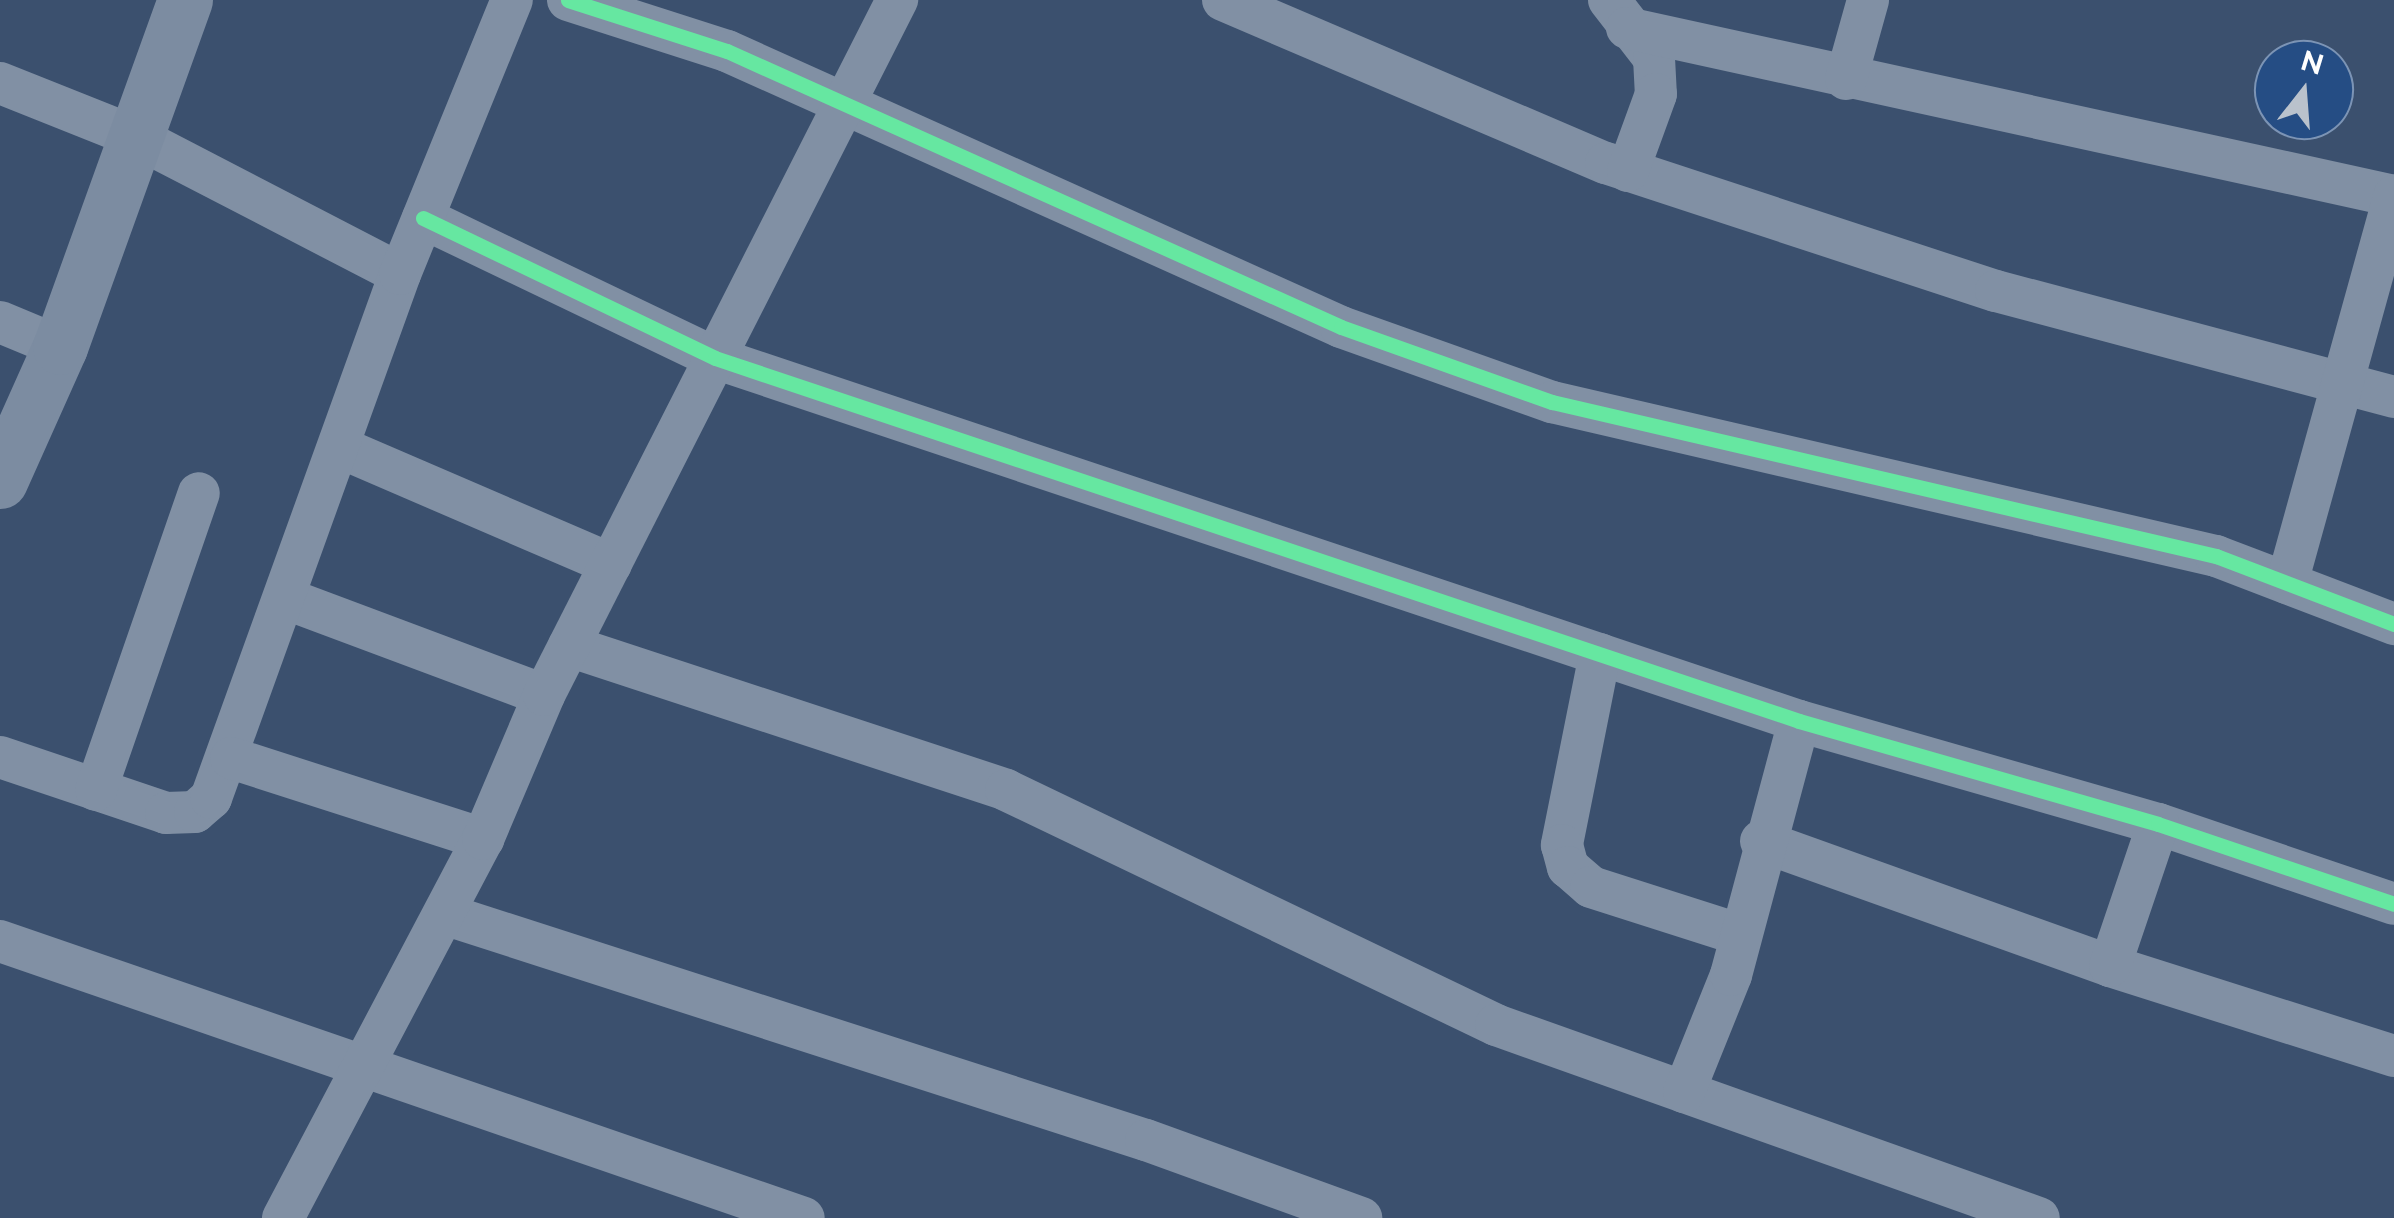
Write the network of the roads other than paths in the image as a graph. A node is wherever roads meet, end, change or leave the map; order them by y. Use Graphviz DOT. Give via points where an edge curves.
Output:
graph roads {
  1 [pos="186,0"];
  2 [pos="512,0"];
  3 [pos="571,0"];
  4 [pos="897,0"];
  5 [pos="1223,0"];
  6 [pos="1868,0"];
  7 [pos="1618,14"];
  8 [pos="1846,79"];
  9 [pos="0,83"];
  10 [pos="843,106"];
  11 [pos="136,137"];
  12 [pos="1628,170"];
  13 [pos="2394,196"];
  14 [pos="423,218"];
  15 [pos="400,274"];
  16 [pos="0,322"];
  17 [pos="60,347"];
  18 [pos="715,358"];
  19 [pos="2340,384"];
  20 [pos="2394,397"];
  21 [pos="340,447"];
  22 [pos="0,480"];
  23 [pos="199,493"];
  24 [pos="611,564"];
  25 [pos="2287,583"];
  26 [pos="286,599"];
  27 [pos="2394,624"];
  28 [pos="569,646"];
  29 [pos="1600,654"];
  30 [pos="544,695"];
  31 [pos="1800,721"];
  32 [pos="0,757"];
  33 [pos="231,758"];
  34 [pos="96,790"];
  35 [pos="2158,824"];
  36 [pos="483,839"];
  37 [pos="1761,840"];
  38 [pos="2394,904"];
  39 [pos="444,914"];
  40 [pos="1741,934"];
  41 [pos="0,941"];
  42 [pos="2110,966"];
  43 [pos="2394,1056"];
  44 [pos="358,1065"];
  45 [pos="1684,1092"];
  46 [pos="283,1218"];
  47 [pos="804,1218"];
  48 [pos="1361,1218"];
  49 [pos="2039,1218"];
  1 -- 11 [label="street"];
  2 -- 14 [label="street"];
  3 -- 10 [label="street" via="727,51"];
  4 -- 10 [label="street"];
  5 -- 12 [label="street"];
  6 -- 8 [label="street"];
  7 -- 8 [label="street"];
  7 -- 12 [label="street" via="1654,58 1656,94"];
  8 -- 13 [label="street" via="2229,154"];
  9 -- 11 [label="street"];
  10 -- 18 [label="street"];
  10 -- 25 [label="street" via="1341,327 1552,402 2080,520"];
  11 -- 15 [label="street"];
  11 -- 17 [label="street"];
  12 -- 19 [label="street" via="1996,291"];
  13 -- 19 [label="street"];
  14 -- 15 [label="street"];
  14 -- 18 [label="street"];
  15 -- 21 [label="street"];
  16 -- 17 [label="street"];
  17 -- 22 [label="street"];
  18 -- 24 [label="street"];
  18 -- 29 [label="street"];
  19 -- 20 [label="street"];
  19 -- 25 [label="street"];
  21 -- 24 [label="street"];
  21 -- 26 [label="street"];
  23 -- 34 [label="street"];
  24 -- 28 [label="street"];
  25 -- 27 [label="street"];
  26 -- 30 [label="street"];
  26 -- 33 [label="street"];
  28 -- 30 [label="street"];
  28 -- 45 [label="street" via="1006,790 1496,1025"];
  29 -- 31 [label="street"];
  29 -- 40 [label="street" via="1562,845 1568,868 1590,886"];
  30 -- 36 [label="street"];
  31 -- 35 [label="street"];
  31 -- 37 [label="street"];
  32 -- 34 [label="street"];
  33 -- 34 [label="street" via="195,812 166,813"];
  33 -- 36 [label="street"];
  35 -- 38 [label="street"];
  35 -- 42 [label="street"];
  36 -- 39 [label="street"];
  37 -- 40 [label="street"];
  37 -- 42 [label="street"];
  39 -- 44 [label="street"];
  39 -- 48 [label="street" via="1146,1140"];
  40 -- 45 [label="street"];
  41 -- 44 [label="street"];
  42 -- 43 [label="street"];
  44 -- 46 [label="street"];
  44 -- 47 [label="street"];
  45 -- 49 [label="street"];
}
